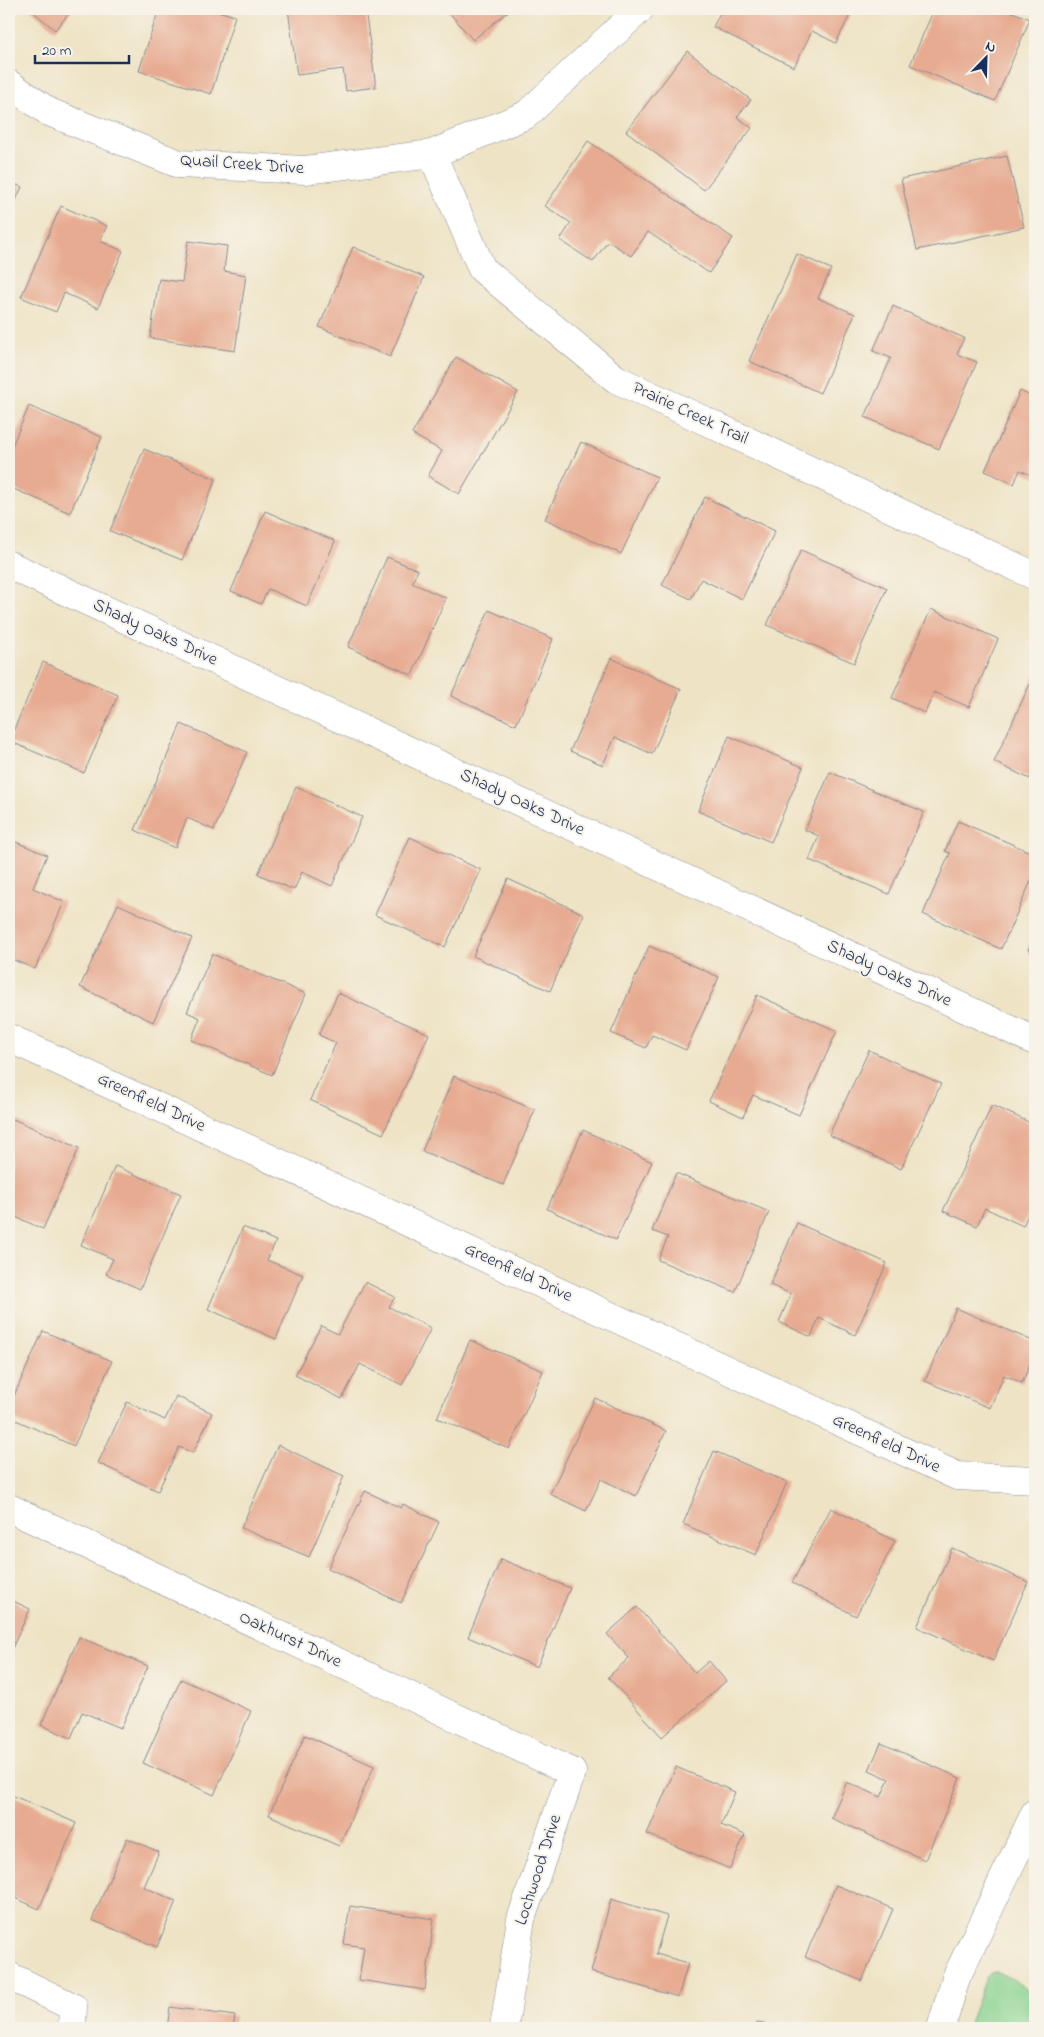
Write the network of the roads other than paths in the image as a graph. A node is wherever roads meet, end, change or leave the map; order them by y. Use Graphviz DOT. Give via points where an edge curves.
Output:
graph roads {
  1 [pos="640,9"];
  2 [pos="9,84"];
  3 [pos="432,154"];
  4 [pos="9,565"];
  5 [pos="1035,576"];
  6 [pos="9,1038"];
  7 [pos="1035,1041"];
  8 [pos="1035,1480"];
  9 [pos="9,1508"];
  10 [pos="572,1772"];
  11 [pos="1035,1813"];
  12 [pos="13,1978"];
  13 [pos="72,2028"];
  14 [pos="504,2028"];
  15 [pos="941,2028"];
  1 -- 3 [label="street, Quail Creek Drive" via="526,115"];
  2 -- 3 [label="street, Quail Creek Drive" via="49,112 180,164 305,170"];
  3 -- 5 [label="street, Prairie Creek Trail" via="482,269 616,379"];
  4 -- 7 [label="street, Shady Oaks Drive"];
  6 -- 8 [label="street, Greenfield Drive" via="956,1476"];
  9 -- 10 [label="street, Oakhurst Drive"];
  10 -- 14 [label="street, Lochwood Drive" via="521,1919"];
  11 -- 15 [label="street" via="956,1978"];
  12 -- 13 [label="street" via="73,2007"];
}
